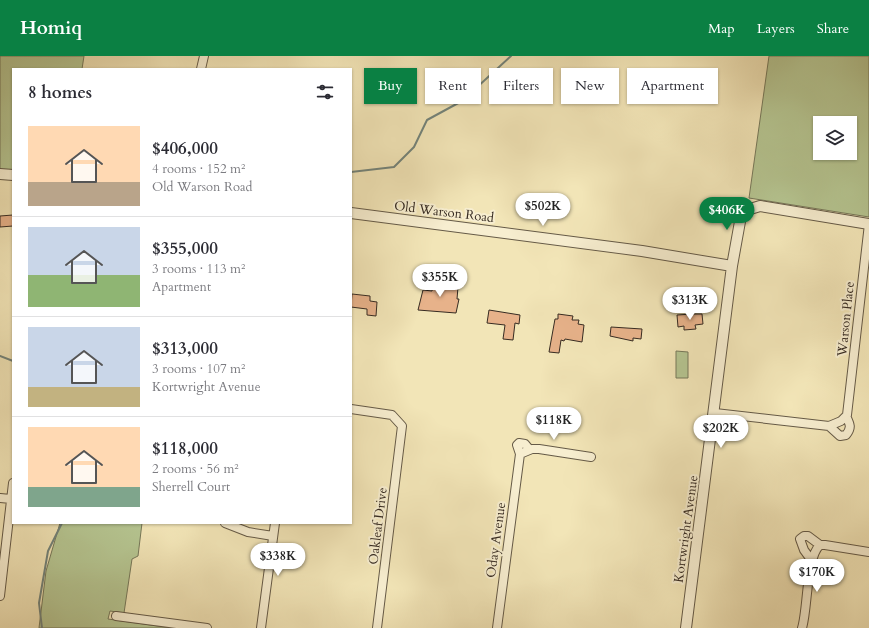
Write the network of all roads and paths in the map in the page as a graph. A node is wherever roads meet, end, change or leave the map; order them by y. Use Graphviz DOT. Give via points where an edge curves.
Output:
graph roads {
  1 [pos="204,56"];
  2 [pos="201,68"];
  3 [pos="0,174"];
  4 [pos="12,175"];
  5 [pos="352,213"];
  6 [pos="869,224"];
  7 [pos="732,266"];
  8 [pos="352,409"];
  9 [pos="715,413"];
  10 [pos="846,416"];
  11 [pos="829,426"];
  12 [pos="591,456"];
  13 [pos="12,492"];
  14 [pos="0,498"];
  15 [pos="11,500"];
  16 [pos="228,524"];
  17 [pos="275,524"];
  18 [pos="273,536"];
  19 [pos="822,545"];
  20 [pos="869,552"];
  21 [pos="812,561"];
  22 [pos="0,596"];
  23 [pos="116,616"];
  24 [pos="207,628"];
  25 [pos="261,628"];
  26 [pos="377,628"];
  27 [pos="497,628"];
  28 [pos="686,628"];
  29 [pos="802,628"];
  1 -- 2 [label="street"];
  3 -- 4 [label="street"];
  5 -- 7 [label="street, Old Warson Road" via="642,251"];
  6 -- 7 [label="street" via="760,206 753,207 741,216"];
  6 -- 10 [label="street, Warson Place"];
  7 -- 9 [label="street, Kortwright Avenue"];
  8 -- 26 [label="street, Oakleaf Drive" via="392,415 402,426"];
  9 -- 11 [label="street, Warson Place"];
  9 -- 28 [label="street, Kortwright Avenue"];
  10 -- 11 [label="street"];
  10 -- 11 [label="street, Warson Place" via="850,430 846,435 840,436"];
  12 -- 27 [label="street, Oday Avenue" via="539,449 520,454"];
  13 -- 15 [label="street"];
  14 -- 15 [label="street"];
  15 -- 22 [label="street"];
  16 -- 18 [label="street" via="248,532"];
  17 -- 18 [label="street"];
  18 -- 25 [label="street"];
  19 -- 20 [label="street"];
  19 -- 21 [label="street" via="816,548"];
  19 -- 21 [label="street" via="808,536 800,539"];
  21 -- 29 [label="street"];
  23 -- 24 [label="street"];
}
